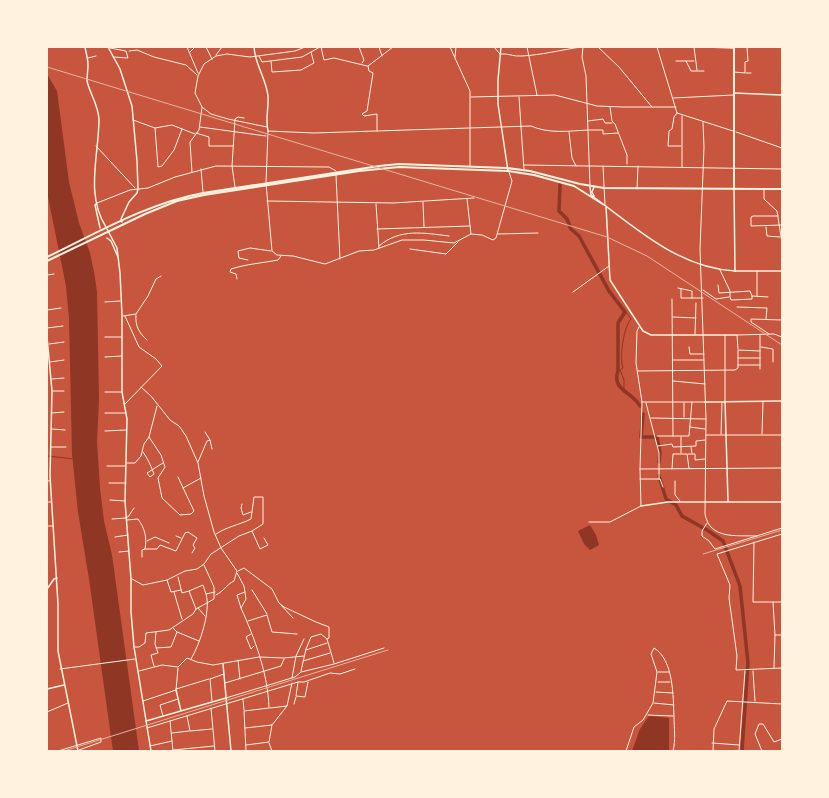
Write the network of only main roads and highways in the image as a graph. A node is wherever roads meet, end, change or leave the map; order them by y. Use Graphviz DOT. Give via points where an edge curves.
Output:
graph roads {
  1 [pos="734,48"];
  2 [pos="508,170"];
  3 [pos="336,173"];
  4 [pos="574,186"];
  5 [pos="782,189"];
  6 [pos="734,190"];
  7 [pos="107,230"];
  8 [pos="92,237"];
  9 [pos="47,257"];
  10 [pos="47,261"];
  1 -- 6 [label="main road"];
  2 -- 3 [label="main road" via="388,168"];
  2 -- 3 [label="main road" via="399,164"];
  2 -- 4 [label="main road"];
  2 -- 6 [label="main road" via="524,170 590,187"];
  3 -- 7 [label="main road" via="204,195 177,202"];
  3 -- 7 [label="main road" via="203,193 167,202"];
  5 -- 6 [label="main road"];
  7 -- 8 [label="main road"];
  8 -- 9 [label="main road"];
  8 -- 10 [label="main road"];
}
